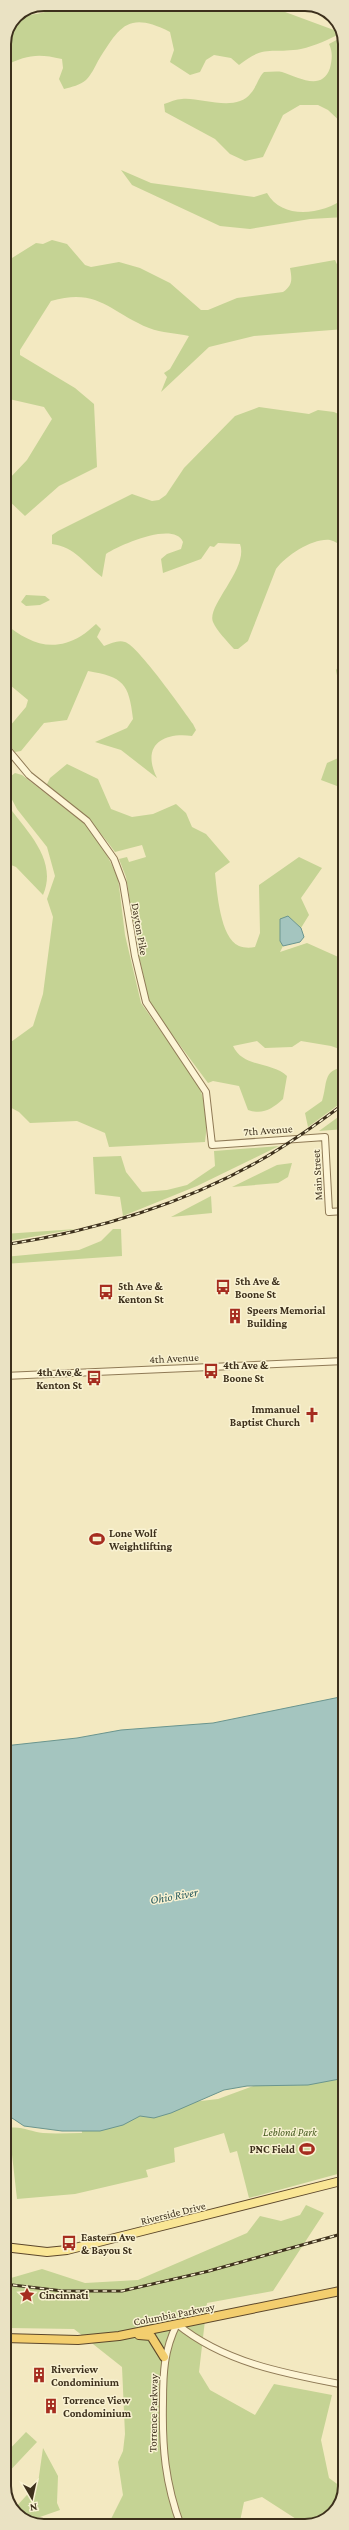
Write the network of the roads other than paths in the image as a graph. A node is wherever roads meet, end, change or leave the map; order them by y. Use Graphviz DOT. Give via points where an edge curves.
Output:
graph roads {
  1 [pos="11,753"];
  2 [pos="325,1137"];
  3 [pos="212,1145"];
  4 [pos="338,1211"];
  5 [pos="338,1361"];
  6 [pos="11,1376"];
  7 [pos="338,2182"];
  8 [pos="11,2248"];
  9 [pos="338,2291"];
  10 [pos="177,2324"];
  11 [pos="126,2335"];
  12 [pos="11,2338"];
  13 [pos="164,2357"];
  14 [pos="338,2384"];
  15 [pos="179,2519"];
  1 -- 3 [label="street, Dayton Pike" via="29,775 87,821 114,859 123,883 135,956 146,1002 206,1092"];
  2 -- 3 [label="street, 7th Avenue"];
  2 -- 4 [label="street, Main Street" via="329,1212"];
  5 -- 6 [label="street, 4th Avenue"];
  7 -- 8 [label="main road, Riverside Drive" via="67,2250 46,2252"];
  9 -- 10 [label="highway, Columbia Parkway"];
  10 -- 11 [label="highway, Columbia Parkway"];
  10 -- 13 [label="street, Torrence Parkway"];
  10 -- 14 [label="street" via="220,2352 286,2374"];
  11 -- 12 [label="highway, Columbia Parkway" via="78,2340"];
  11 -- 13 [label="highway" via="151,2336"];
  13 -- 15 [label="street, Torrence Parkway" via="163,2460"];
}
